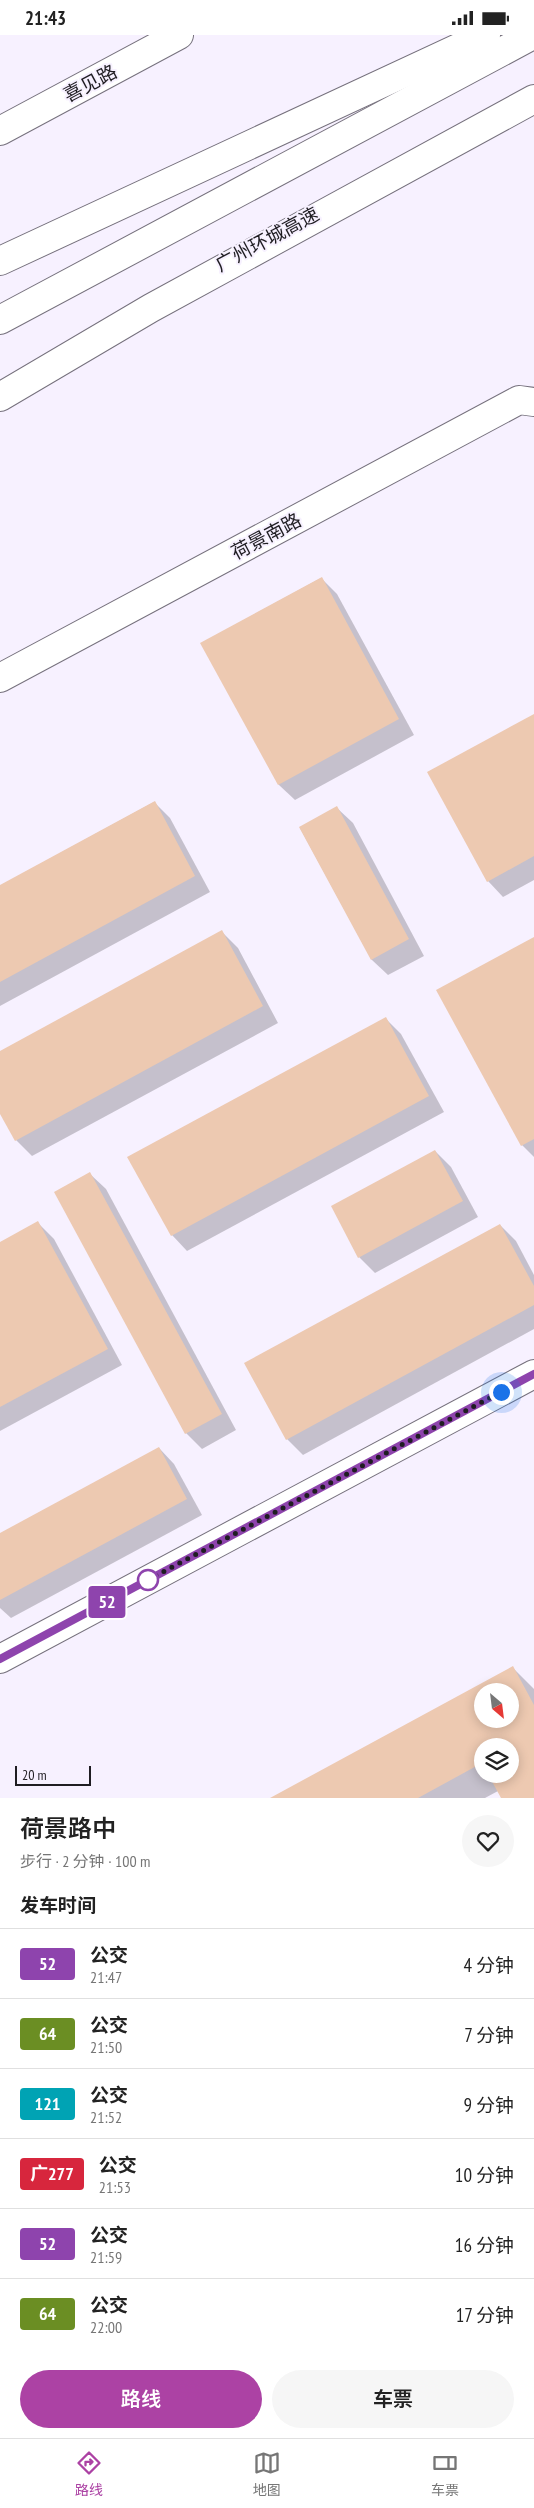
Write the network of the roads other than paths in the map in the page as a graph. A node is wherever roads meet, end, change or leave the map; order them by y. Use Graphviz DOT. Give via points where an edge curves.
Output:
graph roads {
  1 [pos="179,35"];
  2 [pos="486,35"];
  3 [pos="533,35"];
  4 [pos="534,98"];
  5 [pos="0,131"];
  6 [pos="0,261"];
  7 [pos="0,320"];
  8 [pos="0,382"];
  9 [pos="0,397"];
  10 [pos="534,401"];
  11 [pos="0,679"];
  12 [pos="534,1374"];
  13 [pos="0,1659"];
  1 -- 5 [label="main road, 喜见路"];
  2 -- 6 [label="main road"];
  3 -- 7 [label="main road"];
  4 -- 8 [label="main road, 广州环城高速"];
  4 -- 9 [label="main road" via="150,308"];
  10 -- 11 [label="main road, 荷景南路" via="520,400"];
  12 -- 13 [label="main road"];
}
